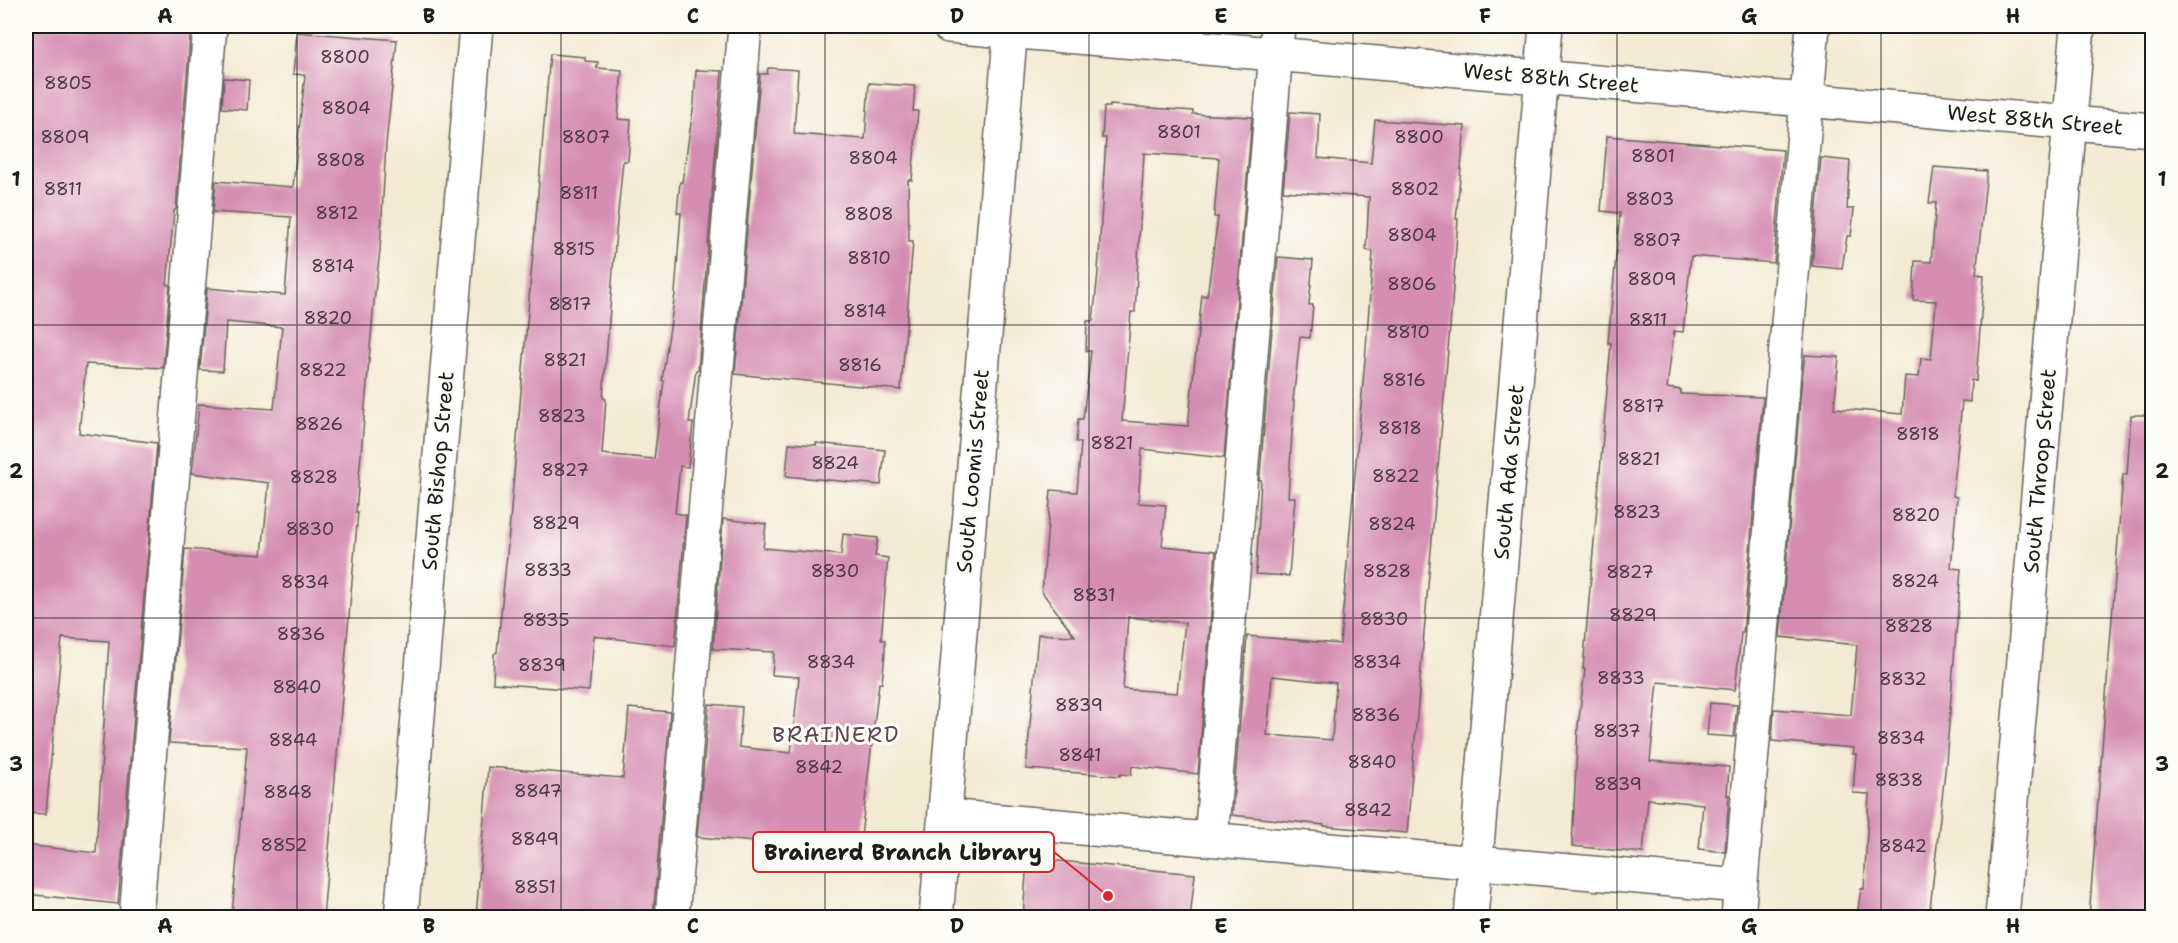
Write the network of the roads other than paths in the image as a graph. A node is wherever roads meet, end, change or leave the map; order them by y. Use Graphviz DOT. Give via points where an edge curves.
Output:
graph roads {
  1 [pos="210,26"];
  2 [pos="476,26"];
  3 [pos="745,26"];
  4 [pos="950,26"];
  5 [pos="1546,26"];
  6 [pos="1813,26"];
  7 [pos="2078,26"];
  8 [pos="1011,28"];
  9 [pos="1276,40"];
  10 [pos="1542,78"];
  11 [pos="1807,100"];
  12 [pos="2070,122"];
  13 [pos="2152,130"];
  14 [pos="945,816"];
  15 [pos="1211,839"];
  16 [pos="1476,862"];
  17 [pos="1739,902"];
  18 [pos="136,918"];
  19 [pos="401,918"];
  20 [pos="672,918"];
  21 [pos="936,918"];
  22 [pos="1471,918"];
  23 [pos="2002,918"];
  1 -- 18 [label="street"];
  2 -- 19 [label="street, South Bishop Street"];
  3 -- 20 [label="street"];
  4 -- 8 [label="street, West 88th Street"];
  5 -- 10 [label="street, South Ada Street"];
  6 -- 11 [label="street"];
  7 -- 12 [label="street, South Throop Street"];
  8 -- 9 [label="street, West 88th Street"];
  8 -- 14 [label="street, South Loomis Street"];
  9 -- 10 [label="street, West 88th Street"];
  9 -- 15 [label="street"];
  10 -- 11 [label="street, West 88th Street"];
  10 -- 16 [label="street, South Ada Street"];
  11 -- 12 [label="street, West 88th Street"];
  11 -- 17 [label="street"];
  12 -- 13 [label="street, West 88th Street"];
  12 -- 23 [label="street, South Throop Street"];
  14 -- 15 [label="street"];
  14 -- 21 [label="street, South Loomis Street"];
  15 -- 16 [label="street"];
  16 -- 17 [label="street"];
  16 -- 22 [label="street, South Ada Street"];
}
